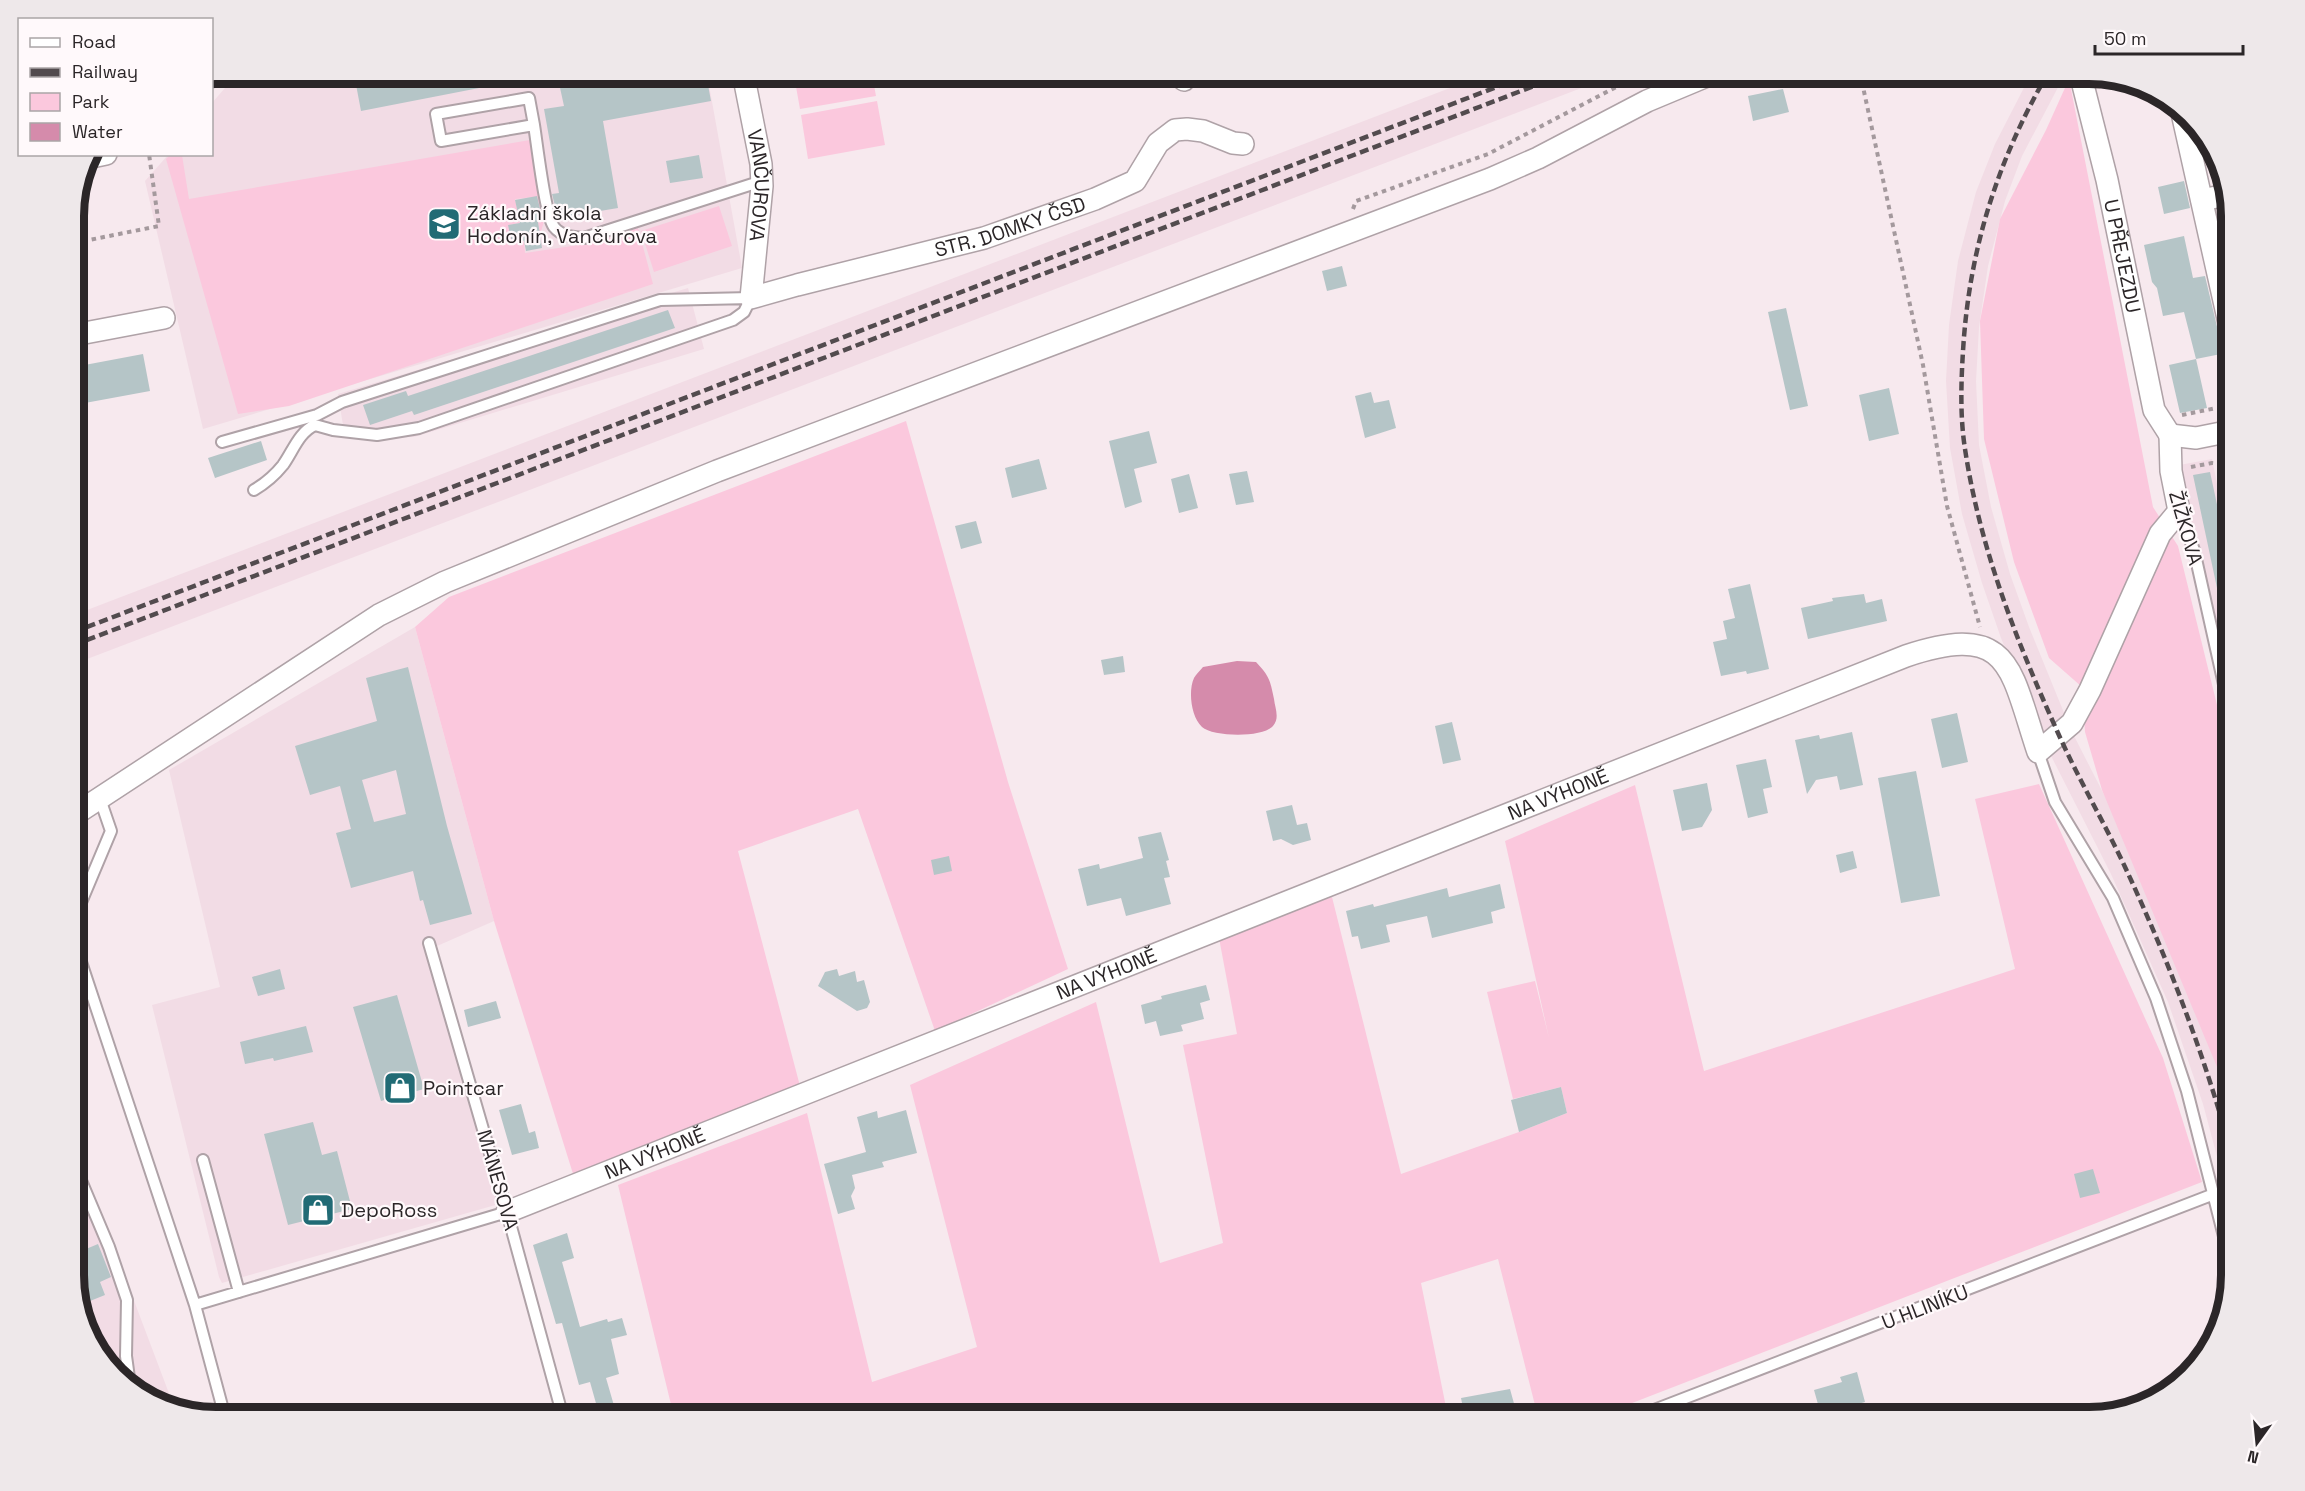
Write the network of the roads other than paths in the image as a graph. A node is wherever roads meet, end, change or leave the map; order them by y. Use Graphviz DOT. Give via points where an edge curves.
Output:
graph roads {
  1 [pos="745,84"];
  2 [pos="1689,84"];
  3 [pos="2083,84"];
  4 [pos="534,126"];
  5 [pos="2185,126"];
  6 [pos="1243,144"];
  7 [pos="762,181"];
  8 [pos="2219,196"];
  9 [pos="2202,200"];
  10 [pos="2221,277"];
  11 [pos="751,298"];
  12 [pos="164,318"];
  13 [pos="84,333"];
  14 [pos="316,420"];
  15 [pos="2171,426"];
  16 [pos="2221,433"];
  17 [pos="222,442"];
  18 [pos="254,490"];
  19 [pos="2180,511"];
  20 [pos="2221,668"];
  21 [pos="2038,752"];
  22 [pos="100,799"];
  23 [pos="84,809"];
  24 [pos="84,895"];
  25 [pos="429,943"];
  26 [pos="84,980"];
  27 [pos="202,1160"];
  28 [pos="84,1188"];
  29 [pos="2214,1194"];
  30 [pos="507,1212"];
  31 [pos="2221,1221"];
  32 [pos="239,1292"];
  33 [pos="195,1305"];
  34 [pos="128,1373"];
  35 [pos="222,1407"];
  36 [pos="560,1407"];
  37 [pos="1664,1407"];
  1 -- 7 [label="street, VANČUROVA"];
  2 -- 22 [label="street" via="1490,179 717,471 445,582 379,615"];
  3 -- 15 [label="street, U PŘEJEZDU" via="2107,180 2154,410"];
  4 -- 4 [label="lane" via="441,141 436,114 529,98"];
  4 -- 7 [label="lane" via="548,212 554,227 567,236 584,238"];
  5 -- 9 [label="street"];
  6 -- 11 [label="street, STR. DOMKY ČSD" via="1203,131 1175,130 1158,143 1135,181 1095,199 984,238"];
  7 -- 11 [label="street, VANČUROVA"];
  8 -- 9 [label="street"];
  9 -- 10 [label="street"];
  11 -- 14 [label="lane" via="660,300 342,402"];
  11 -- 14 [label="lane" via="744,312 733,320 419,428 377,435 333,430"];
  12 -- 13 [label="street"];
  14 -- 17 [label="lane"];
  14 -- 18 [label="lane" via="267,482"];
  15 -- 16 [label="street" via="2196,438"];
  15 -- 19 [label="street, ŽIŽKOVA" via="2171,471"];
  19 -- 20 [label="lane, ŽIŽKOVA" via="2194,550"];
  19 -- 21 [label="street" via="2160,534 2072,723"];
  21 -- 29 [label="lane" via="2055,802 2114,898 2156,998 2187,1091"];
  21 -- 30 [label="street, NA VÝHONĚ" via="2012,673 2002,658 1985,648 1964,644 1936,646"];
  22 -- 23 [label="street"];
  22 -- 24 [label="lane" via="111,831"];
  25 -- 30 [label="lane, MÁNESOVA"];
  26 -- 33 [label="lane"];
  27 -- 32 [label="lane"];
  28 -- 34 [label="lane" via="127,1300"];
  29 -- 31 [label="lane"];
  29 -- 37 [label="lane, U HLINÍKU"];
  30 -- 32 [label="lane, NA VÝHONĚ"];
  30 -- 36 [label="lane, MÁNESOVA"];
  32 -- 33 [label="lane, NA VÝHONĚ"];
  33 -- 35 [label="lane"];
}
